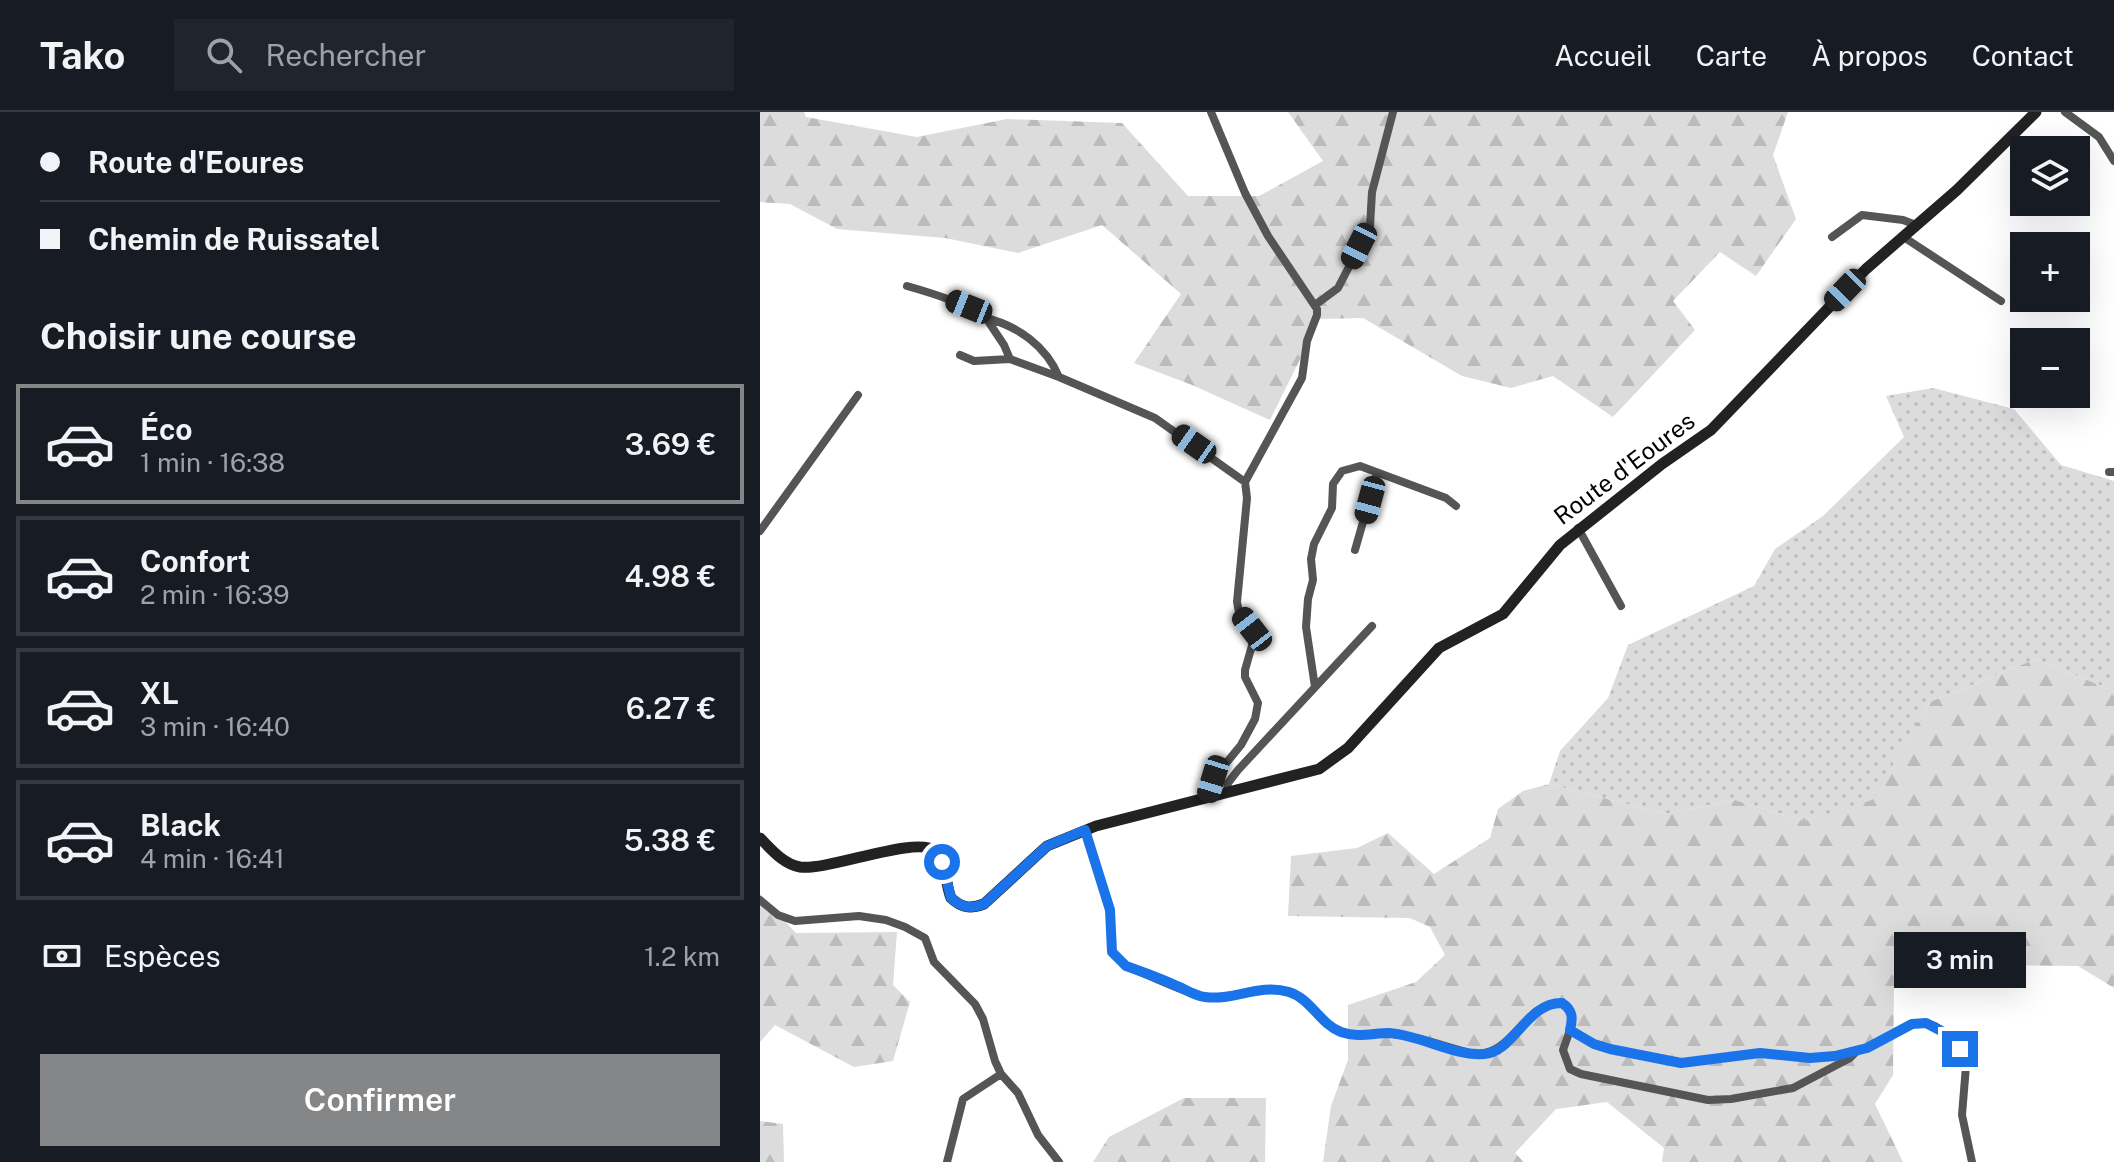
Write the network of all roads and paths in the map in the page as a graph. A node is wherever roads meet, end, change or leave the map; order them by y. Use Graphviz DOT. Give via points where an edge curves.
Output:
graph roads {
  1 [pos="1211,112"];
  2 [pos="1393,112"];
  3 [pos="2036,112"];
  4 [pos="2065,112"];
  5 [pos="2114,161"];
  6 [pos="1916,225"];
  7 [pos="1902,236"];
  8 [pos="1832,237"];
  9 [pos="907,286"];
  10 [pos="2001,301"];
  11 [pos="1315,305"];
  12 [pos="986,318"];
  13 [pos="960,355"];
  14 [pos="1010,359"];
  15 [pos="1059,377"];
  16 [pos="858,395"];
  17 [pos="1377,473"];
  18 [pos="1245,482"];
  19 [pos="1456,506"];
  20 [pos="1578,528"];
  21 [pos="760,531"];
  22 [pos="1355,550"];
  23 [pos="1621,606"];
  24 [pos="1372,626"];
  25 [pos="1315,687"];
  26 [pos="1238,770"];
  27 [pos="1242,789"];
  28 [pos="1227,792"];
  29 [pos="1208,796"];
  30 [pos="1085,830"];
  31 [pos="760,838"];
  32 [pos="760,900"];
  33 [pos="1570,1030"];
  34 [pos="1857,1050"];
  35 [pos="1001,1074"];
  36 [pos="947,1162"];
  37 [pos="1059,1162"];
  38 [pos="1972,1162"];
  1 -- 11 [label="street" via="1268,236"];
  2 -- 11 [label="street" via="1372,192 1370,226 1338,288"];
  3 -- 6 [label="street, Route d'Eoures"];
  4 -- 5 [label="street" via="2099,137"];
  6 -- 7 [label="street, Route d'Eoures"];
  6 -- 8 [label="street" via="1862,215"];
  7 -- 10 [label="street"];
  7 -- 20 [label="street, Route d'Eoures" via="1711,430"];
  9 -- 12 [label="street"];
  11 -- 18 [label="street" via="1302,378"];
  12 -- 14 [label="street"];
  12 -- 15 [label="street" via="1023,333 1053,363"];
  13 -- 14 [label="street" via="974,361"];
  14 -- 15 [label="street"];
  15 -- 18 [label="street" via="1155,418"];
  16 -- 21 [label="street"];
  17 -- 19 [label="street"];
  17 -- 22 [label="street"];
  17 -- 25 [label="street" via="1360,466 1342,471 1314,544 1306,627"];
  18 -- 29 [label="street" via="1237,602 1255,635 1245,677 1258,703 1255,719 1213,779"];
  20 -- 23 [label="street"];
  20 -- 27 [label="street, Route d'Eoures" via="1503,614 1439,648 1334,760 1300,775"];
  24 -- 25 [label="street"];
  25 -- 26 [label="street"];
  26 -- 27 [label="street"];
  26 -- 28 [label="street"];
  27 -- 28 [label="street, Route d'Eoures"];
  28 -- 29 [label="street, Route d'Eoures"];
  29 -- 30 [label="street, Route d'Eoures"];
  30 -- 31 [label="street, Route d'Eoures" via="1047,846 984,904 966,908 951,898 942,862 930,847 799,867"];
  30 -- 33 [label="street" via="1110,910 1112,952 1126,966 1203,997 1260,988 1292,993 1339,1031 1401,1035 1474,1054 1492,1053 1553,1002 1570,1008"];
  32 -- 35 [label="street" via="795,921 859,916 905,927 925,938 934,962 975,1004"];
  33 -- 34 [label="street" via="1610,1049 1681,1063 1760,1053 1810,1058"];
  33 -- 34 [label="street" via="1563,1050 1570,1069 1708,1100 1793,1088"];
  34 -- 38 [label="street" via="1912,1024 1926,1023 1949,1035 1966,1066 1962,1115"];
  35 -- 36 [label="street" via="963,1099"];
  35 -- 37 [label="street"];
}
